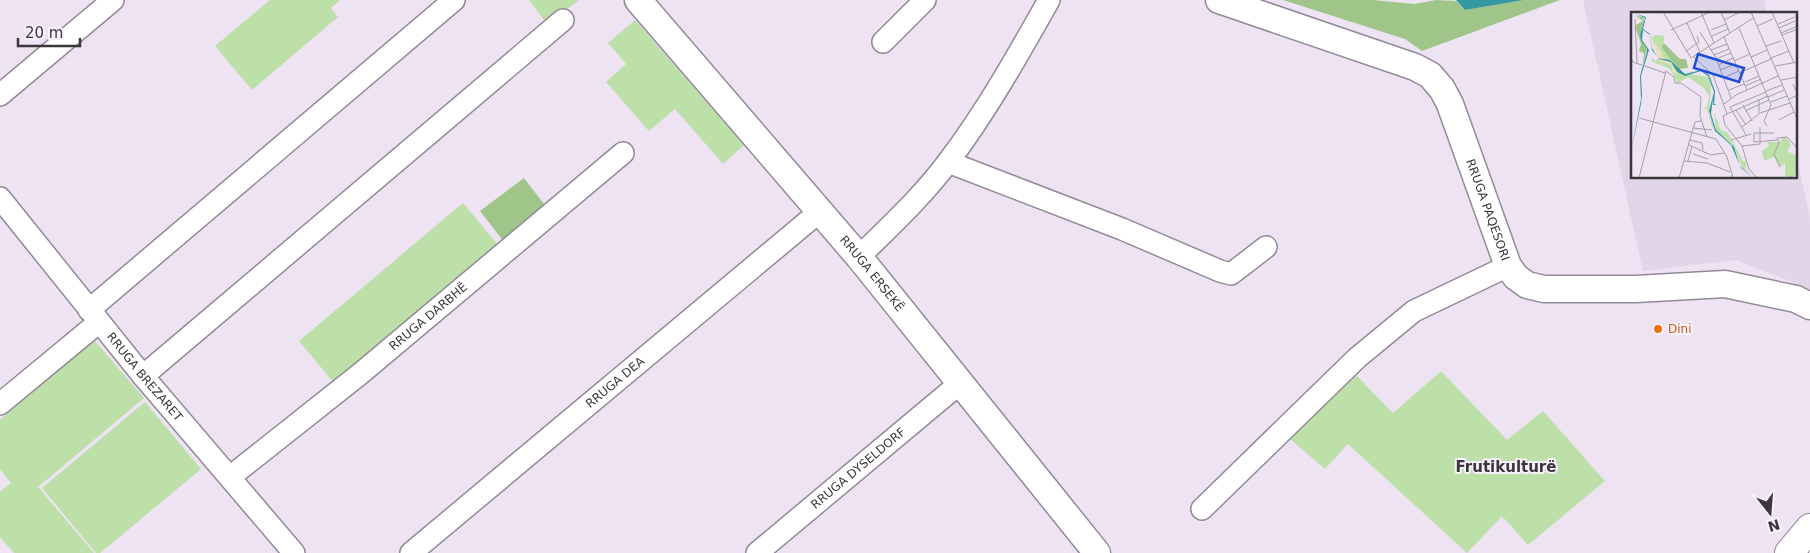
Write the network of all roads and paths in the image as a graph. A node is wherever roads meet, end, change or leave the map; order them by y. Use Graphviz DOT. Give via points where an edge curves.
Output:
graph roads {
  1 [pos="113,0"];
  2 [pos="454,0"];
  3 [pos="638,0"];
  4 [pos="925,0"];
  5 [pos="1049,0"];
  6 [pos="1219,0"];
  7 [pos="563,20"];
  8 [pos="883,42"];
  9 [pos="0,95"];
  10 [pos="623,153"];
  11 [pos="948,162"];
  12 [pos="0,198"];
  13 [pos="820,212"];
  14 [pos="1266,247"];
  15 [pos="859,258"];
  16 [pos="1508,266"];
  17 [pos="1810,306"];
  18 [pos="94,316"];
  19 [pos="143,376"];
  20 [pos="959,384"];
  21 [pos="1,402"];
  22 [pos="230,477"];
  23 [pos="1202,509"];
  24 [pos="1810,528"];
  25 [pos="294,553"];
  26 [pos="411,553"];
  27 [pos="757,553"];
  28 [pos="1097,553"];
  29 [pos="1789,553"];
  1 -- 9 [label="street"];
  2 -- 18 [label="street"];
  3 -- 13 [label="street, RRUGA ERSEKË"];
  4 -- 8 [label="street"];
  5 -- 11 [label="street"];
  6 -- 16 [label="street, RRUGA PAQESORI" via="1415,66 1430,75 1450,104"];
  7 -- 19 [label="street"];
  10 -- 22 [label="street, RRUGA DARBHË" via="368,368"];
  11 -- 14 [label="street" via="1122,229 1220,272 1230,274"];
  11 -- 15 [label="street"];
  12 -- 18 [label="street, RRUGA BREZARET"];
  13 -- 15 [label="street, RRUGA ERSEKË"];
  13 -- 26 [label="street, RRUGA DEA"];
  15 -- 20 [label="street, RRUGA ERSEKË"];
  16 -- 17 [label="street, RRUGA PAQESORI" via="1516,278 1544,289 1636,289 1725,284 1796,299"];
  16 -- 23 [label="street" via="1414,311 1357,358"];
  18 -- 19 [label="street, RRUGA BREZARET"];
  18 -- 21 [label="street"];
  19 -- 22 [label="street, RRUGA BREZARET"];
  20 -- 27 [label="street, RRUGA DYSELDORF"];
  20 -- 28 [label="street, RRUGA ERSEKË"];
  22 -- 25 [label="street, RRUGA BREZARET"];
  24 -- 29 [label="main road"];
}
